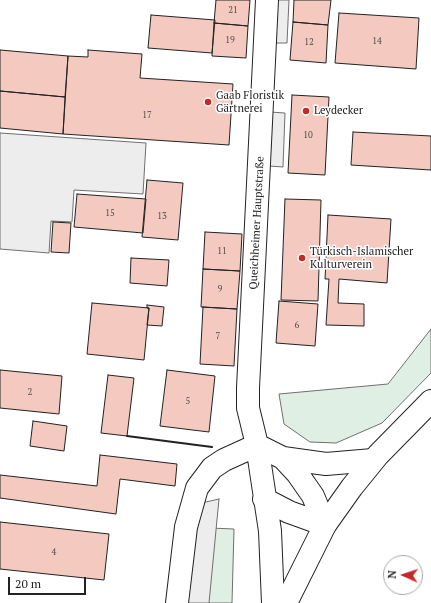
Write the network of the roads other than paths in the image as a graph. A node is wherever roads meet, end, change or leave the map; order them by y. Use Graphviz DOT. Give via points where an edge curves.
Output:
graph roads {
  1 [pos="268,0"];
  2 [pos="431,401"];
  3 [pos="257,445"];
  4 [pos="283,458"];
  5 [pos="373,460"];
  6 [pos="264,499"];
  7 [pos="325,525"];
  8 [pos="176,603"];
  9 [pos="273,603"];
  10 [pos="286,603"];
  1 -- 3 [label="street, Queichheimer Hauptstraße" via="248,382 248,408"];
  2 -- 5 [label="street"];
  3 -- 4 [label="street"];
  3 -- 6 [label="street, Queichheimer Hauptstraße"];
  3 -- 8 [label="street" via="212,468 197,488 186,527"];
  4 -- 5 [label="street" via="326,464"];
  4 -- 7 [label="street" via="313,496"];
  5 -- 7 [label="street"];
  6 -- 7 [label="street" via="288,512"];
  6 -- 9 [label="street, Queichheimer Hauptstraße" via="270,531"];
  7 -- 10 [label="street"];
}
